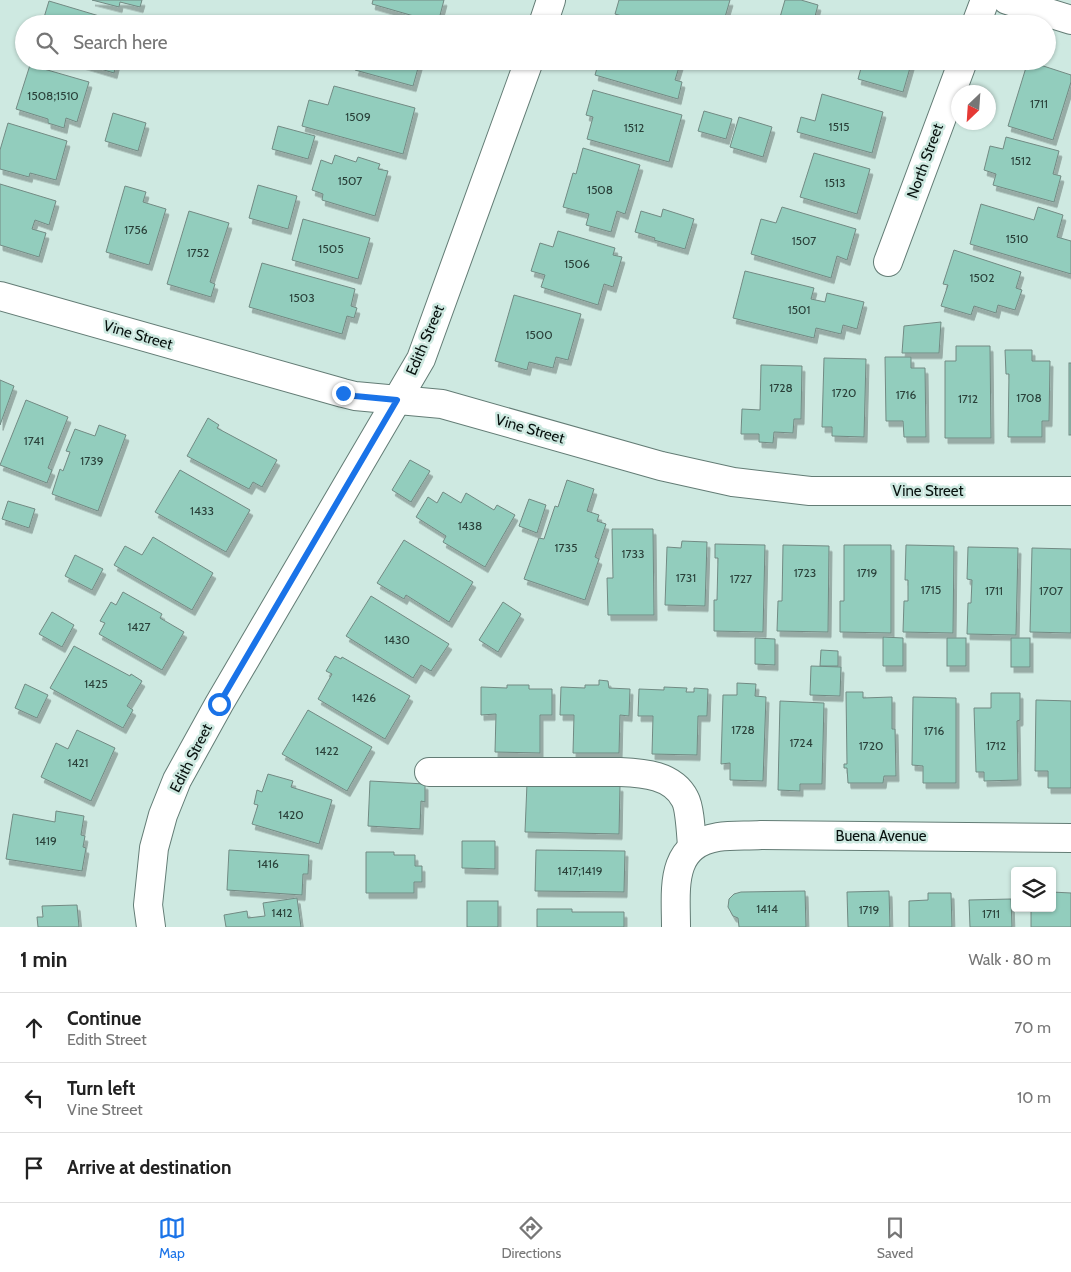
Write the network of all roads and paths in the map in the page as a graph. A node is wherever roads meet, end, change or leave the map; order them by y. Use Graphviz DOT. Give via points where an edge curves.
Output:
graph roads {
  1 [pos="551,0"];
  2 [pos="985,0"];
  3 [pos="1007,0"];
  4 [pos="545,15"];
  5 [pos="979,15"];
  6 [pos="1055,15"];
  7 [pos="1056,15"];
  8 [pos="1071,20"];
  9 [pos="526,70"];
  10 [pos="959,70"];
  11 [pos="888,262"];
  12 [pos="0,296"];
  13 [pos="397,400"];
  14 [pos="1071,491"];
  15 [pos="429,772"];
  16 [pos="1071,838"];
  17 [pos="692,846"];
  18 [pos="150,927"];
  19 [pos="676,927"];
  1 -- 4 [label="street"];
  2 -- 5 [label="street"];
  3 -- 6 [label="street"];
  7 -- 8 [label="street"];
  9 -- 13 [label="street, Edith Street" via="421,359"];
  10 -- 11 [label="street, North Street"];
  12 -- 13 [label="street, Vine Street" via="343,393"];
  13 -- 14 [label="street, Vine Street" via="442,404 661,466 733,482 810,491"];
  13 -- 18 [label="street, Edith Street" via="177,780 154,848 148,905"];
  15 -- 17 [label="street" via="648,774 674,785 686,800"];
  16 -- 17 [label="street, Buena Avenue" via="761,835 719,837"];
  17 -- 19 [label="street" via="681,860 676,881"];
}
